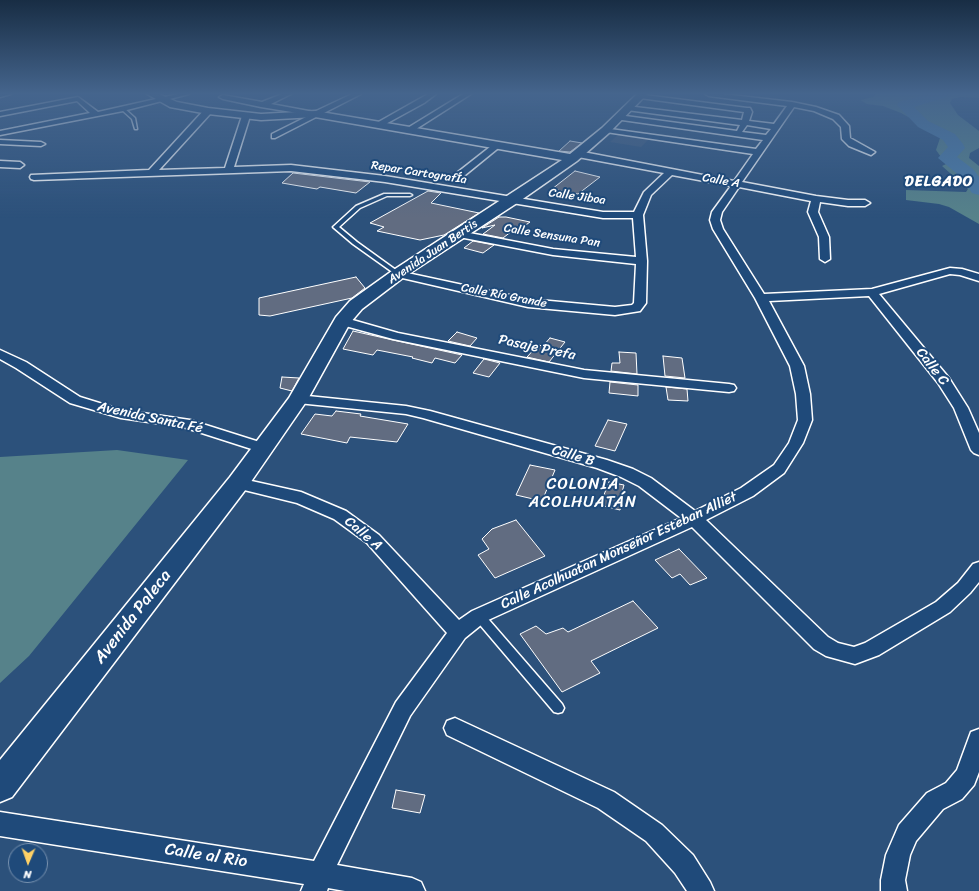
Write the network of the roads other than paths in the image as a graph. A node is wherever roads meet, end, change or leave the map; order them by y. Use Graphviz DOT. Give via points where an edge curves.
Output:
graph roads {
  1 [pos="185,136"];
  2 [pos="241,136"];
  3 [pos="443,136"];
  4 [pos="599,136"];
  5 [pos="645,136"];
  6 [pos="749,136"];
  7 [pos="770,136"];
  8 [pos="846,136"];
  9 [pos="768,138"];
  10 [pos="0,142"];
  11 [pos="41,144"];
  12 [pos="498,145"];
  13 [pos="759,152"];
  14 [pos="871,152"];
  15 [pos="575,156"];
  16 [pos="0,164"];
  17 [pos="20,165"];
  18 [pos="229,170"];
  19 [pos="670,172"];
  20 [pos="151,173"];
  21 [pos="34,178"];
  22 [pos="456,178"];
  23 [pos="737,184"];
  24 [pos="410,195"];
  25 [pos="816,198"];
  26 [pos="512,200"];
  27 [pos="865,203"];
  28 [pos="638,215"];
  29 [pos="459,234"];
  30 [pos="825,259"];
  31 [pos="642,261"];
  32 [pos="398,274"];
  33 [pos="979,278"];
  34 [pos="872,292"];
  35 [pos="761,298"];
  36 [pos="342,321"];
  37 [pos="0,354"];
  38 [pos="729,388"];
  39 [pos="298,399"];
  40 [pos="264,448"];
  41 [pos="979,450"];
  42 [pos="238,483"];
  43 [pos="694,519"];
  44 [pos="979,569"];
  45 [pos="479,616"];
  46 [pos="458,632"];
  47 [pos="558,708"];
  48 [pos="456,728"];
  49 [pos="979,739"];
  50 [pos="0,786"];
  51 [pos="0,824"];
  52 [pos="317,882"];
  53 [pos="412,891"];
  54 [pos="701,891"];
  55 [pos="894,891"];
  1 -- 20 [label="street"];
  2 -- 18 [label="street"];
  3 -- 12 [label="main road"];
  4 -- 15 [label="main road, Avenida Juan Bertis"];
  5 -- 13 [label="street"];
  6 -- 9 [label="street"];
  7 -- 9 [label="street, Calle Acolhuatan Monseñor Esteban Alliet"];
  8 -- 14 [label="street" via="852,144"];
  9 -- 13 [label="street, Calle Acolhuatan Monseñor Esteban Alliet"];
  10 -- 11 [label="street"];
  12 -- 15 [label="main road"];
  12 -- 22 [label="street"];
  13 -- 23 [label="street, Calle Acolhuatan Monseñor Esteban Alliet"];
  15 -- 19 [label="street, Calle A"];
  15 -- 26 [label="main road, Avenida Juan Bertis"];
  16 -- 17 [label="street"];
  18 -- 20 [label="street, Repar CartografÍa"];
  18 -- 26 [label="street, Repar CartografÍa" via="291,168"];
  19 -- 23 [label="street, Calle A"];
  19 -- 28 [label="street" via="647,194"];
  20 -- 21 [label="street, Repar CartografÍa"];
  23 -- 25 [label="street, Calle A"];
  23 -- 35 [label="street, Calle Acolhuatan Monseñor Esteban Alliet" via="716,212 715,220"];
  24 -- 32 [label="lane" via="386,195 358,207 336,227"];
  25 -- 27 [label="street, Calle A"];
  25 -- 30 [label="street" via="814,212 824,237"];
  26 -- 28 [label="street, Calle Jiboa" via="603,214"];
  26 -- 29 [label="main road, Avenida Juan Bertis"];
  28 -- 31 [label="street"];
  29 -- 31 [label="street, Calle Sensuna Pan" via="553,252"];
  29 -- 32 [label="main road, Avenida Juan Bertis"];
  31 -- 32 [label="street, Calle Río Grande" via="640,303 636,308 615,311 528,302"];
  32 -- 36 [label="main road, Avenida Juan Bertis" via="356,305"];
  33 -- 34 [label="street" via="950,271"];
  34 -- 35 [label="street"];
  34 -- 41 [label="street, Calle C" via="944,381 961,408"];
  35 -- 43 [label="street, Calle Acolhuatan Monseñor Esteban Alliet" via="797,366 805,420 796,443 779,469 747,492"];
  36 -- 38 [label="street, Pasaje Prefa" via="398,336 584,374"];
  36 -- 39 [label="main road, Avenida Juan Bertis"];
  37 -- 40 [label="street, Avenida Santa Fé" via="75,400 121,414 185,423"];
  39 -- 40 [label="main road, Avenida Juan Bertis"];
  39 -- 43 [label="street, Calle B" via="425,414 602,464 627,472 645,482"];
  40 -- 42 [label="main road, Avenida Paleca"];
  42 -- 46 [label="street, Calle A" via="301,498 340,515 373,539"];
  42 -- 50 [label="main road, Avenida Paleca"];
  43 -- 44 [label="street, Calle B" via="821,643 833,650 855,656 872,649 943,607 964,588"];
  43 -- 45 [label="street, Calle Acolhuatan Monseñor Esteban Alliet"];
  45 -- 46 [label="street, Calle Acolhuatan Monseñor Esteban Alliet"];
  45 -- 47 [label="lane"];
  46 -- 52 [label="street, Calle Acolhuatan Monseñor Esteban Alliet" via="403,709"];
  48 -- 54 [label="street" via="606,800 654,833 684,864"];
  49 -- 55 [label="street" via="966,777 954,791 935,801 907,833 898,856"];
  51 -- 52 [label="street, Calle al Rio"];
  52 -- 53 [label="street, Calle al Rio"];
}
